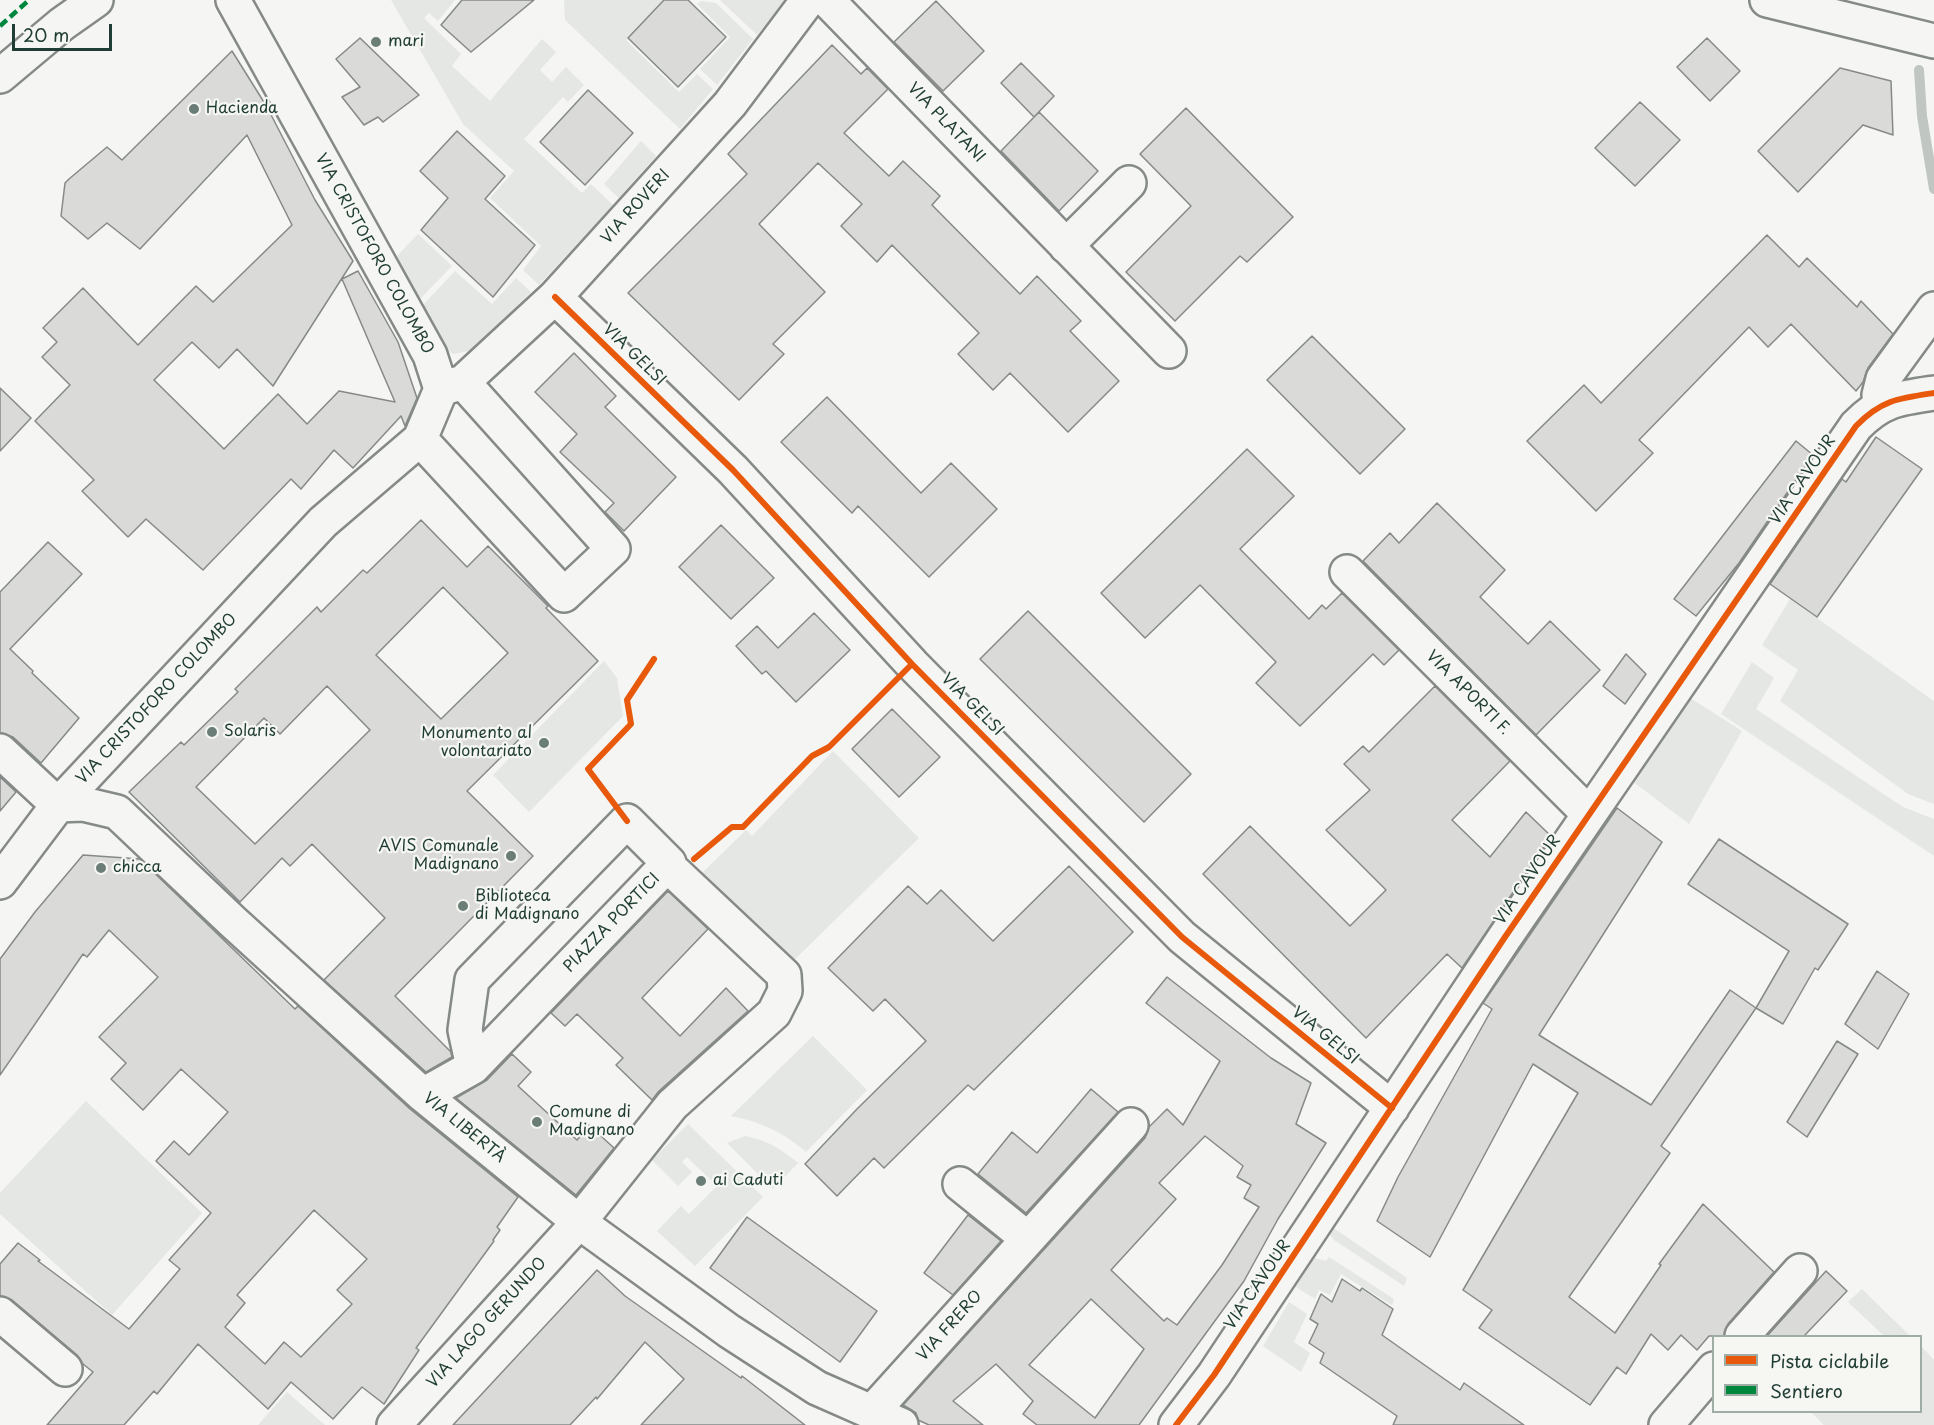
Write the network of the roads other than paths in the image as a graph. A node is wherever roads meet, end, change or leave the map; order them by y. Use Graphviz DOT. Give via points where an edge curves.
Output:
graph roads {
  1 [pos="96,0"];
  2 [pos="233,0"];
  3 [pos="808,0"];
  4 [pos="826,0"];
  5 [pos="1767,0"];
  6 [pos="1934,41"];
  7 [pos="0,76"];
  8 [pos="1130,183"];
  9 [pos="1066,246"];
  10 [pos="555,297"];
  11 [pos="1934,309"];
  12 [pos="1169,351"];
  13 [pos="452,386"];
  14 [pos="1930,394"];
  15 [pos="1882,404"];
  16 [pos="420,439"];
  17 [pos="1347,572"];
  18 [pos="0,751"];
  19 [pos="58,805"];
  20 [pos="1589,814"];
  21 [pos="667,865"];
  22 [pos="0,882"];
  23 [pos="473,1067"];
  24 [pos="423,1095"];
  25 [pos="1392,1108"];
  26 [pos="1131,1125"];
  27 [pos="960,1184"];
  28 [pos="579,1221"];
  29 [pos="1028,1239"];
  30 [pos="1800,1271"];
  31 [pos="0,1314"];
  32 [pos="1743,1335"];
  33 [pos="65,1369"];
  34 [pos="1712,1370"];
  35 [pos="872,1412"];
  36 [pos="394,1425"];
  37 [pos="902,1425"];
  38 [pos="1176,1425"];
  39 [pos="1666,1425"];
  1 -- 7 [label="street"];
  2 -- 13 [label="street, VIA CRISTOFORO COLOMBO" via="430,355"];
  3 -- 10 [label="street, VIA ROVERI" via="730,104"];
  4 -- 9 [label="street, VIA PLATANI"];
  5 -- 6 [label="street"];
  8 -- 9 [label="street"];
  9 -- 12 [label="street, VIA PLATANI"];
  10 -- 13 [label="street, VIA ROVERI"];
  10 -- 25 [label="street, VIA GELSI" via="733,470 912,664 1182,937"];
  11 -- 15 [label="street" via="1883,379 1879,395"];
  13 -- 16 [label="street, VIA CRISTOFORO COLOMBO"];
  13 -- 16 [label="street" via="613,549 564,595"];
  14 -- 15 [label="street, VIA CAVOUR"];
  15 -- 20 [label="street, VIA CAVOUR" via="1856,426"];
  16 -- 19 [label="street, VIA CRISTOFORO COLOMBO" via="322,522"];
  17 -- 20 [label="street, VIA APORTI F."];
  18 -- 19 [label="street"];
  19 -- 22 [label="street, VIA CRISTOFORO COLOMBO"];
  19 -- 24 [label="street, VIA LIBERTÀ" via="83,804 117,812"];
  20 -- 25 [label="street, VIA CAVOUR"];
  21 -- 23 [label="street, PIAZZA PORTICI"];
  21 -- 23 [label="street, PIAZZA PORTICI" via="627,821 472,980 465,1030"];
  21 -- 28 [label="street, VIA LAGO GERUNDO" via="784,975 785,991 774,1013 672,1105"];
  23 -- 24 [label="street, PIAZZA PORTICI"];
  24 -- 28 [label="street, VIA LIBERTÀ"];
  25 -- 38 [label="street, VIA CAVOUR" via="1214,1375"];
  26 -- 29 [label="street, VIA FRERO"];
  27 -- 29 [label="street"];
  28 -- 35 [label="street, VIA LIBERTÀ" via="729,1330 817,1388"];
  28 -- 36 [label="street, VIA LAGO GERUNDO"];
  29 -- 35 [label="street, VIA FRERO"];
  30 -- 32 [label="street"];
  31 -- 33 [label="street"];
  34 -- 39 [label="street"];
  35 -- 37 [label="street, VIA LIBERTÀ"];
}
